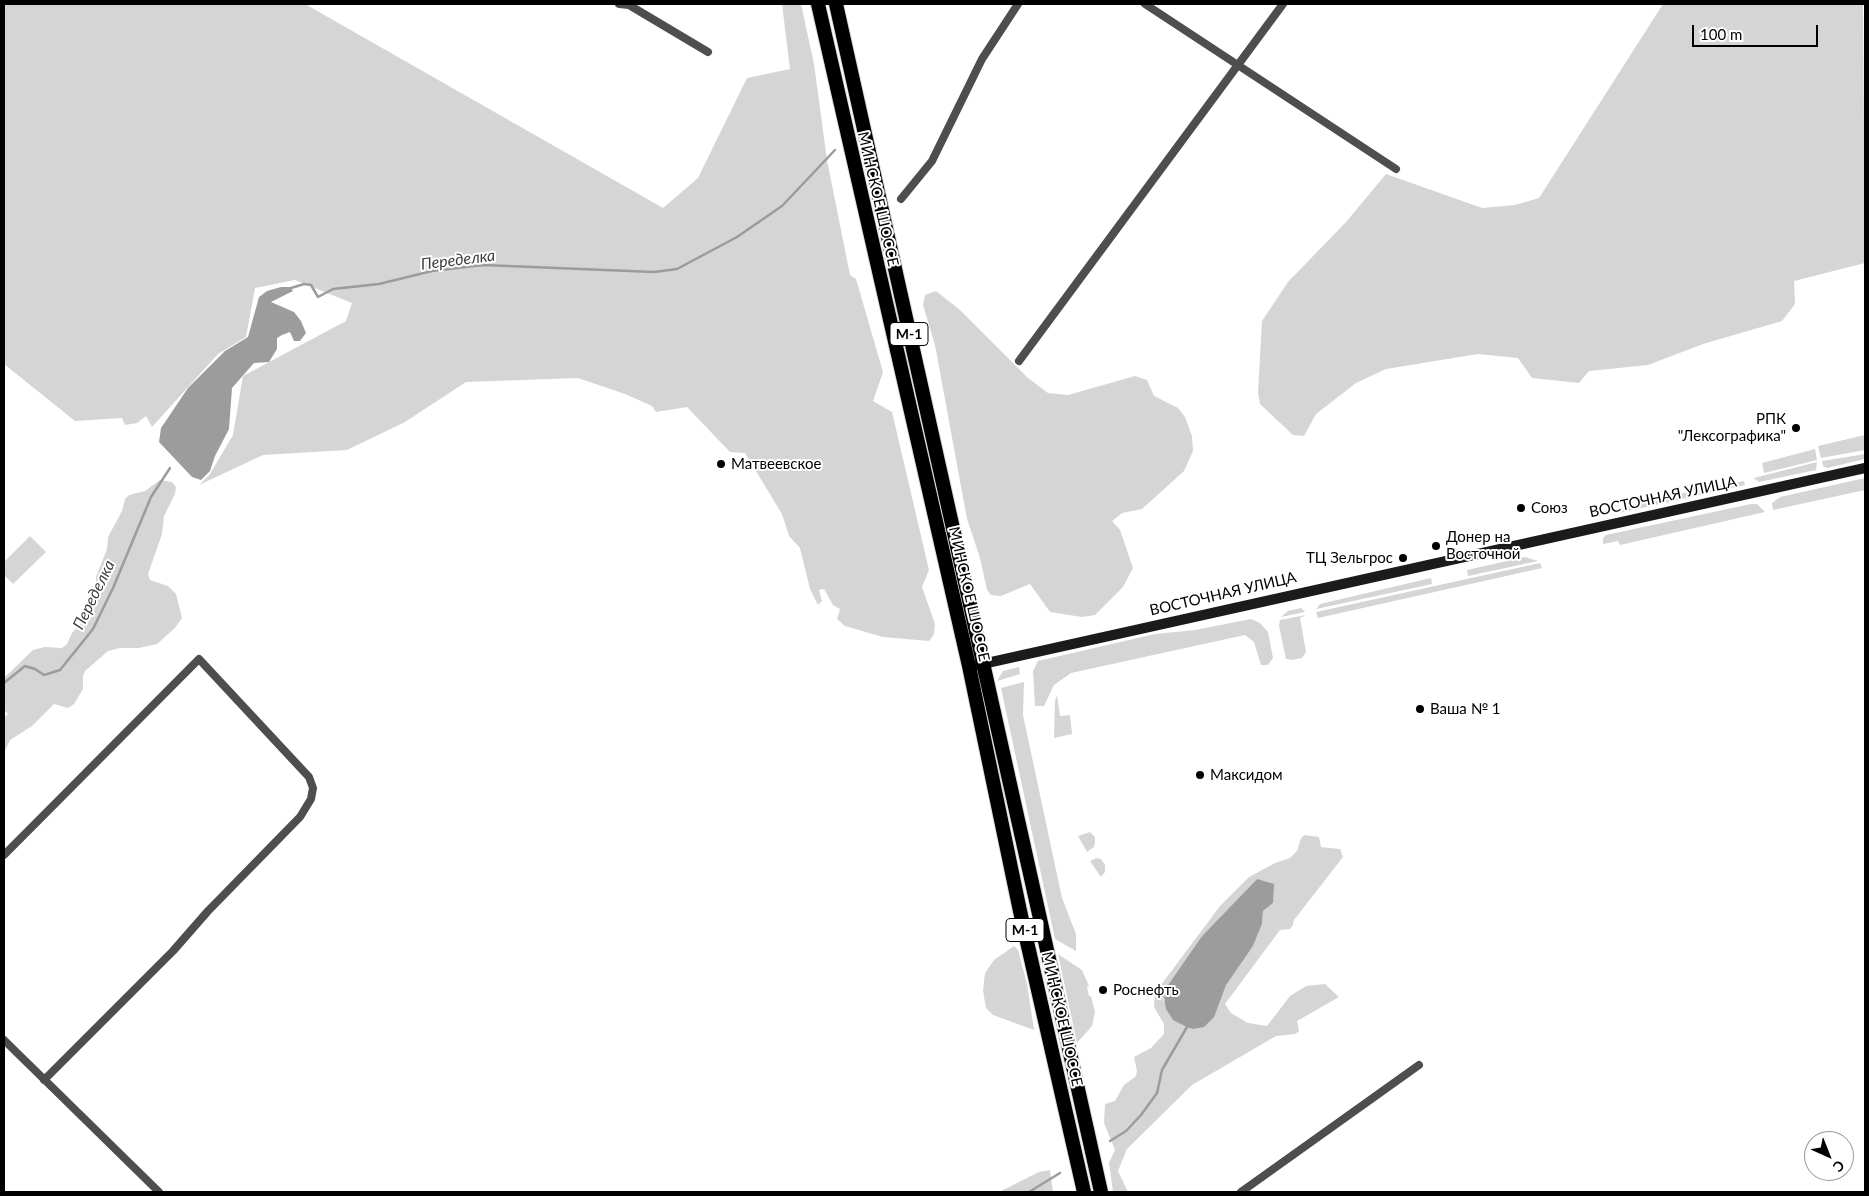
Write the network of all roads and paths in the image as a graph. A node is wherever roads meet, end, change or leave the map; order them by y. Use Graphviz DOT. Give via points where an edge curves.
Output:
graph roads {
  1 [pos="620,4"];
  2 [pos="818,4"];
  3 [pos="836,4"];
  4 [pos="1018,4"];
  5 [pos="1145,4"];
  6 [pos="1283,4"];
  7 [pos="708,52"];
  8 [pos="1237,65"];
  9 [pos="1396,169"];
  10 [pos="901,199"];
  11 [pos="1018,361"];
  12 [pos="1865,468"];
  13 [pos="952,523"];
  14 [pos="937,527"];
  15 [pos="984,663"];
  16 [pos="969,666"];
  17 [pos="4,855"];
  18 [pos="4,1040"];
  19 [pos="1419,1065"];
  20 [pos="44,1080"];
  21 [pos="159,1192"];
  22 [pos="1084,1192"];
  23 [pos="1101,1192"];
  24 [pos="1241,1192"];
  1 -- 7 [label="street" via="629,5"];
  2 -- 14 [label="highway, МИНСКОЕ ШОССЕ / М-1"];
  3 -- 13 [label="highway, МИНСКОЕ ШОССЕ / М-1"];
  4 -- 10 [label="street" via="982,59 932,161"];
  5 -- 8 [label="street"];
  6 -- 8 [label="street"];
  8 -- 9 [label="street"];
  8 -- 11 [label="street"];
  12 -- 15 [label="street, ВОСТОЧНАЯ УЛИЦА"];
  13 -- 14 [label="street" via="946,532 940,532"];
  13 -- 15 [label="highway, МИНСКОЕ ШОССЕ / М-1"];
  14 -- 16 [label="highway, МИНСКОЕ ШОССЕ / М-1"];
  15 -- 16 [label="street, ВОСТОЧНАЯ УЛИЦА"];
  15 -- 23 [label="highway, МИНСКОЕ ШОССЕ / М-1"];
  16 -- 22 [label="highway, МИНСКОЕ ШОССЕ / М-1" via="1020,911"];
  17 -- 20 [label="street" via="199,659 309,777 313,788 311,799 300,818"];
  18 -- 20 [label="street"];
  19 -- 24 [label="street"];
  20 -- 21 [label="street"];
}
